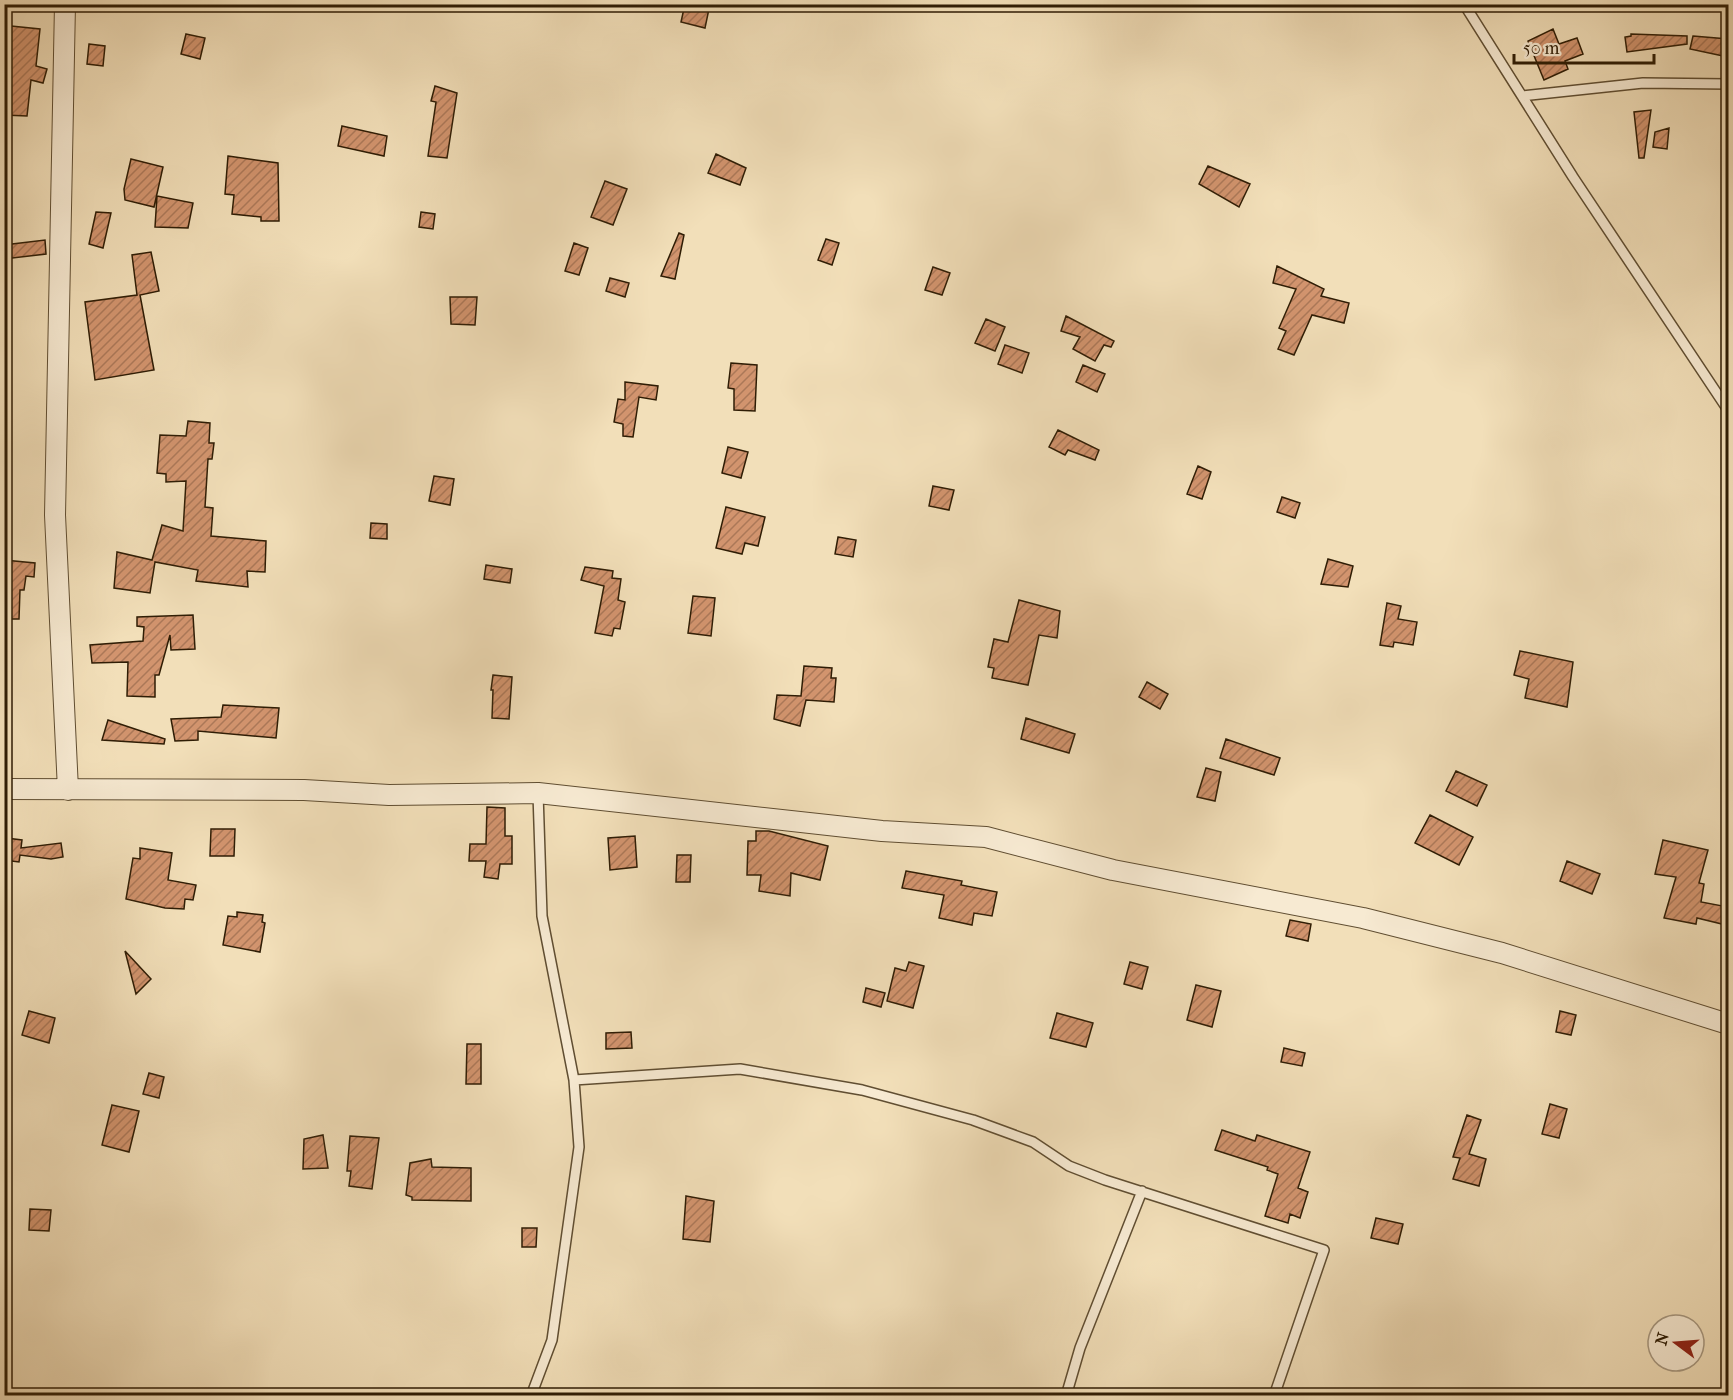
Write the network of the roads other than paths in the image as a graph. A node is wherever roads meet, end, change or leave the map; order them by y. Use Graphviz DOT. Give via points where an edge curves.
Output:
graph roads {
  1 [pos="65,4"];
  2 [pos="1464,4"];
  3 [pos="1728,84"];
  4 [pos="1522,96"];
  5 [pos="1728,410"];
  6 [pos="4,789"];
  7 [pos="68,790"];
  8 [pos="538,793"];
  9 [pos="1728,1024"];
  10 [pos="573,1080"];
  11 [pos="1142,1191"];
  12 [pos="531,1395"];
  13 [pos="1066,1395"];
  14 [pos="1274,1395"];
  1 -- 7 [label="street" via="55,515"];
  2 -- 4 [label="lane"];
  3 -- 4 [label="lane" via="1642,83"];
  4 -- 5 [label="lane"];
  6 -- 7 [label="street"];
  7 -- 8 [label="street"];
  8 -- 9 [label="street" via="882,831 986,837 1113,870 1363,918 1502,953"];
  8 -- 10 [label="lane" via="542,916"];
  10 -- 11 [label="lane" via="740,1069 862,1090 974,1120 1034,1142 1069,1166"];
  10 -- 12 [label="lane" via="579,1147 552,1340"];
  11 -- 13 [label="lane" via="1080,1348"];
  11 -- 14 [label="lane" via="1324,1250"];
}
